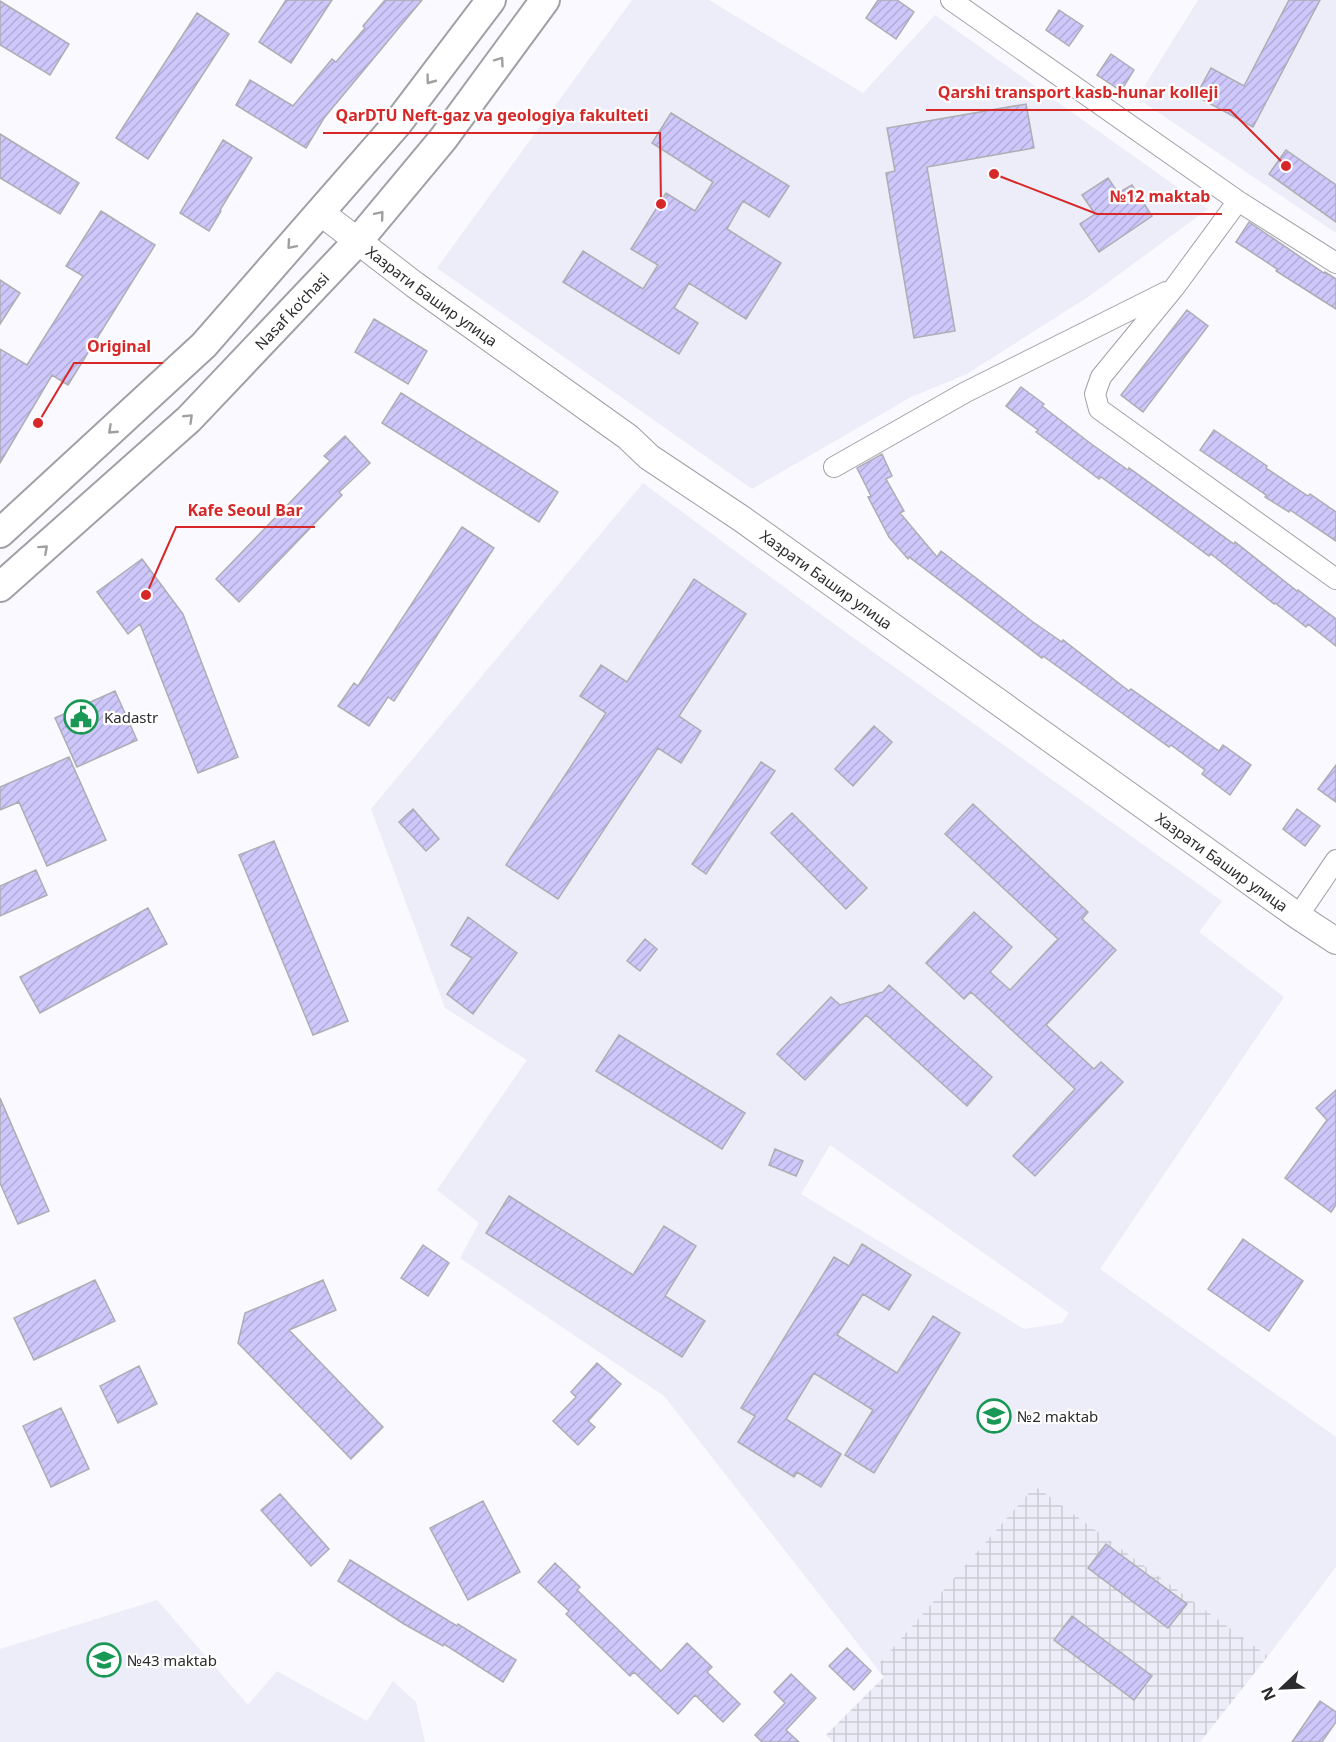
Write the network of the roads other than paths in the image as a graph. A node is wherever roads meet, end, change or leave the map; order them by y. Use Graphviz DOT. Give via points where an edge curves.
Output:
graph roads {
  1 [pos="491,0"];
  2 [pos="545,0"];
  3 [pos="951,0"];
  4 [pos="1238,201"];
  5 [pos="320,212"];
  6 [pos="358,241"];
  7 [pos="1336,263"];
  8 [pos="1174,288"];
  9 [pos="834,467"];
  10 [pos="0,533"];
  11 [pos="1336,579"];
  12 [pos="0,587"];
  13 [pos="1336,860"];
  14 [pos="1298,916"];
  15 [pos="1336,941"];
  1 -- 5 [label="main road, one-way" via="397,124"];
  6 -- 2 [label="main road, Nasaf ko‘chasi, one-way" via="443,139"];
  3 -- 4 [label="street"];
  4 -- 7 [label="street"];
  4 -- 8 [label="street"];
  5 -- 6 [label="street, Хазрати Башир улица"];
  5 -- 10 [label="main road, one-way" via="204,345"];
  12 -- 6 [label="main road, Nasaf ko‘chasi, one-way" via="189,419"];
  6 -- 14 [label="street, Хазрати Башир улица" via="628,437 649,457 742,519"];
  8 -- 9 [label="street" via="966,392"];
  8 -- 11 [label="street" via="1101,377 1095,394 1099,409"];
  13 -- 14 [label="street"];
  14 -- 15 [label="street, Хазрати Башир улица"];
}
